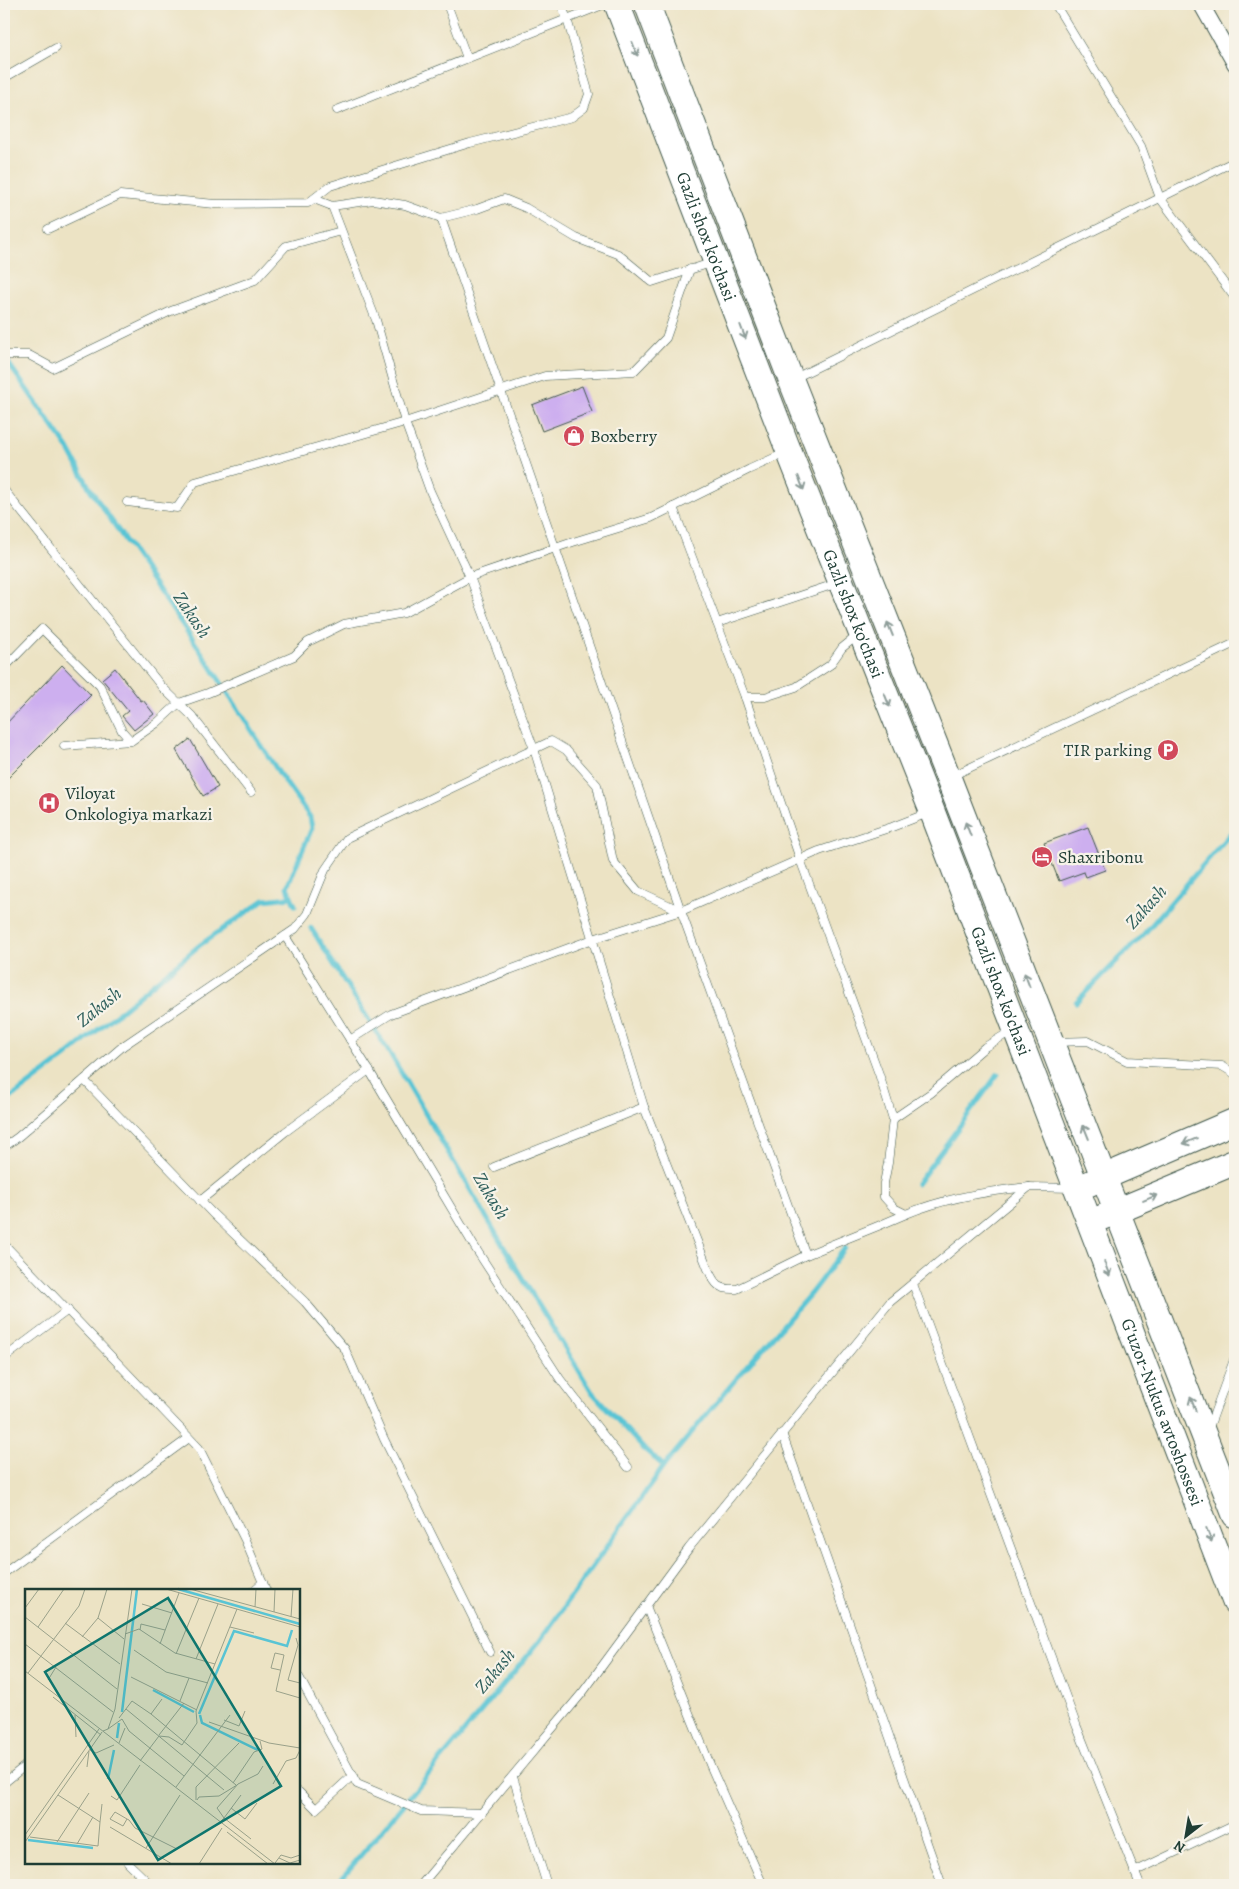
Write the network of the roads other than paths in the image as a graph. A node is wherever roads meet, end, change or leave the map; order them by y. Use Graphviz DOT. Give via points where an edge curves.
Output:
graph roads {
  1 [pos="447,4"];
  2 [pos="561,4"];
  3 [pos="605,4"];
  4 [pos="617,4"];
  5 [pos="647,4"];
  6 [pos="1055,4"];
  7 [pos="1201,4"];
  8 [pos="567,19"];
  9 [pos="56,48"];
  10 [pos="467,58"];
  11 [pos="1235,64"];
  12 [pos="4,78"];
  13 [pos="336,110"];
  14 [pos="1235,161"];
  15 [pos="1160,198"];
  16 [pos="314,199"];
  17 [pos="332,206"];
  18 [pos="441,218"];
  19 [pos="48,229"];
  20 [pos="341,231"];
  21 [pos="716,261"];
  22 [pos="690,269"];
  23 [pos="1235,298"];
  24 [pos="4,355"];
  25 [pos="791,380"];
  26 [pos="501,391"];
  27 [pos="406,422"];
  28 [pos="789,452"];
  29 [pos="4,490"];
  30 [pos="127,502"];
  31 [pos="673,507"];
  32 [pos="555,548"];
  33 [pos="470,577"];
  34 [pos="840,582"];
  35 [pos="717,623"];
  36 [pos="861,633"];
  37 [pos="1235,643"];
  38 [pos="4,668"];
  39 [pos="745,697"];
  40 [pos="179,703"];
  41 [pos="132,741"];
  42 [pos="64,746"];
  43 [pos="534,749"];
  44 [pos="948,777"];
  45 [pos="250,792"];
  46 [pos="932,811"];
  47 [pos="800,859"];
  48 [pos="681,911"];
  49 [pos="285,936"];
  50 [pos="593,939"];
  51 [pos="1014,1029"];
  52 [pos="350,1040"];
  53 [pos="1050,1043"];
  54 [pos="369,1070"];
  55 [pos="1235,1074"];
  56 [pos="84,1080"];
  57 [pos="644,1107"];
  58 [pos="893,1118"];
  59 [pos="1235,1121"];
  60 [pos="4,1147"];
  61 [pos="1235,1162"];
  62 [pos="494,1167"];
  63 [pos="1104,1177"];
  64 [pos="1029,1187"];
  65 [pos="1076,1188"];
  66 [pos="200,1201"];
  67 [pos="1117,1212"];
  68 [pos="906,1214"];
  69 [pos="1089,1223"];
  70 [pos="4,1244"];
  71 [pos="806,1255"];
  72 [pos="913,1284"];
  73 [pos="68,1310"];
  74 [pos="4,1358"];
  75 [pos="1235,1358"];
  76 [pos="782,1433"];
  77 [pos="1206,1437"];
  78 [pos="189,1438"];
  79 [pos="628,1467"];
  80 [pos="1235,1515"];
  81 [pos="4,1573"];
  82 [pos="263,1582"];
  83 [pos="255,1589"];
  84 [pos="266,1589"];
  85 [pos="1235,1602"];
  86 [pos="646,1606"];
  87 [pos="490,1652"];
  88 [pos="300,1679"];
  89 [pos="25,1766"];
  90 [pos="353,1775"];
  91 [pos="513,1777"];
  92 [pos="4,1783"];
  93 [pos="300,1793"];
  94 [pos="482,1813"];
  95 [pos="1235,1824"];
  96 [pos="129,1864"];
  97 [pos="1134,1872"];
  98 [pos="151,1885"];
  99 [pos="421,1885"];
  100 [pos="547,1885"];
  101 [pos="764,1885"];
  102 [pos="942,1885"];
  103 [pos="1140,1885"];
  1 -- 10 [label="lane"];
  2 -- 8 [label="lane"];
  3 -- 8 [label="lane"];
  4 -- 21 [label="highway, Gazli shox ko'chasi, one-way"];
  5 -- 25 [label="highway, Gazli shox ko'chasi"];
  6 -- 15 [label="lane" via="1142,146"];
  7 -- 11 [label="street"];
  8 -- 10 [label="lane"];
  8 -- 16 [label="lane" via="590,94 584,108 572,117 470,142 330,186"];
  9 -- 12 [label="lane"];
  10 -- 13 [label="lane"];
  14 -- 15 [label="lane"];
  15 -- 23 [label="lane"];
  15 -- 25 [label="lane"];
  16 -- 17 [label="lane"];
  16 -- 19 [label="lane" via="308,203 215,204 120,195"];
  17 -- 18 [label="lane" via="373,200 405,205"];
  17 -- 20 [label="lane"];
  18 -- 22 [label="lane" via="504,199 526,208 576,238 618,254 652,282"];
  18 -- 26 [label="lane"];
  20 -- 24 [label="lane" via="286,246 255,280 171,310 53,368 30,355"];
  20 -- 27 [label="lane" via="376,320"];
  21 -- 22 [label="lane"];
  21 -- 28 [label="highway, Gazli shox ko'chasi, one-way"];
  22 -- 26 [label="lane" via="666,338 634,371 546,376"];
  44 -- 25 [label="highway, Gazli shox ko'chasi, one-way"];
  26 -- 27 [label="lane"];
  26 -- 32 [label="lane"];
  27 -- 30 [label="lane" via="195,482 177,508"];
  27 -- 33 [label="lane" via="430,491"];
  28 -- 31 [label="lane"];
  28 -- 34 [label="highway, Gazli shox ko'chasi, one-way"];
  29 -- 40 [label="lane" via="162,688"];
  31 -- 32 [label="lane" via="651,518"];
  31 -- 35 [label="lane"];
  32 -- 33 [label="lane"];
  32 -- 48 [label="lane"];
  33 -- 40 [label="lane" via="404,612 344,624 308,642 294,656 208,694"];
  33 -- 43 [label="lane"];
  34 -- 35 [label="lane"];
  34 -- 36 [label="highway, Gazli shox ko'chasi"];
  35 -- 39 [label="lane"];
  36 -- 39 [label="lane" via="842,648 830,665 796,687 765,697"];
  36 -- 46 [label="highway, Gazli shox ko'chasi, one-way"];
  37 -- 44 [label="lane"];
  38 -- 41 [label="lane" via="42,629 100,686 122,730"];
  39 -- 47 [label="lane"];
  40 -- 41 [label="lane"];
  40 -- 45 [label="lane"];
  41 -- 42 [label="lane"];
  43 -- 48 [label="lane" via="551,741 566,750 597,785 613,861 638,891"];
  43 -- 49 [label="lane" via="347,838 325,870 307,914"];
  43 -- 50 [label="lane"];
  53 -- 44 [label="highway, Gazli shox ko'chasi, one-way"];
  46 -- 47 [label="lane"];
  46 -- 51 [label="highway, Gazli shox ko'chasi"];
  47 -- 48 [label="lane"];
  47 -- 58 [label="lane"];
  48 -- 50 [label="lane"];
  48 -- 71 [label="lane"];
  49 -- 52 [label="lane"];
  49 -- 56 [label="lane" via="124,1046"];
  50 -- 52 [label="lane" via="391,1014"];
  50 -- 57 [label="lane"];
  51 -- 58 [label="lane"];
  51 -- 65 [label="highway, Gazli shox ko'chasi"];
  52 -- 54 [label="lane"];
  53 -- 55 [label="lane" via="1088,1041 1127,1061 1222,1066"];
  63 -- 53 [label="highway, Gazli shox ko'chasi, one-way"];
  54 -- 66 [label="lane"];
  54 -- 79 [label="lane" via="474,1246 560,1380"];
  56 -- 60 [label="lane"];
  56 -- 66 [label="lane"];
  57 -- 62 [label="lane"];
  57 -- 71 [label="lane" via="714,1282 725,1290 737,1289"];
  58 -- 68 [label="lane" via="884,1197 894,1208"];
  59 -- 63 [label="highway, one-way"];
  67 -- 61 [label="highway, one-way"];
  63 -- 65 [label="highway"];
  63 -- 67 [label="highway, Gazli shox ko'chasi"];
  64 -- 65 [label="lane"];
  64 -- 68 [label="lane" via="990,1190 941,1201"];
  64 -- 72 [label="lane"];
  65 -- 69 [label="highway, Gazli shox ko'chasi"];
  66 -- 87 [label="lane" via="305,1302 345,1349 384,1439"];
  67 -- 69 [label="highway"];
  77 -- 67 [label="highway, G'uzor-Nukus avtoshossesi, one-way"];
  68 -- 71 [label="lane"];
  69 -- 85 [label="highway, G'uzor-Nukus avtoshossesi, one-way"];
  70 -- 73 [label="lane"];
  72 -- 76 [label="lane" via="890,1302"];
  72 -- 97 [label="lane"];
  73 -- 74 [label="lane"];
  73 -- 78 [label="lane"];
  75 -- 77 [label="lane"];
  76 -- 86 [label="lane"];
  76 -- 102 [label="lane"];
  77 -- 80 [label="highway, G'uzor-Nukus avtoshossesi"];
  78 -- 81 [label="lane"];
  78 -- 82 [label="lane" via="199,1448"];
  82 -- 83 [label="lane"];
  82 -- 84 [label="lane"];
  86 -- 91 [label="lane" via="583,1692"];
  86 -- 101 [label="lane" via="711,1767"];
  88 -- 90 [label="lane"];
  89 -- 92 [label="lane"];
  90 -- 93 [label="lane" via="316,1809"];
  90 -- 94 [label="lane" via="357,1784 421,1811"];
  91 -- 94 [label="lane"];
  91 -- 100 [label="lane"];
  94 -- 99 [label="lane"];
  95 -- 97 [label="lane"];
  96 -- 98 [label="lane"];
  97 -- 103 [label="lane"];
}
